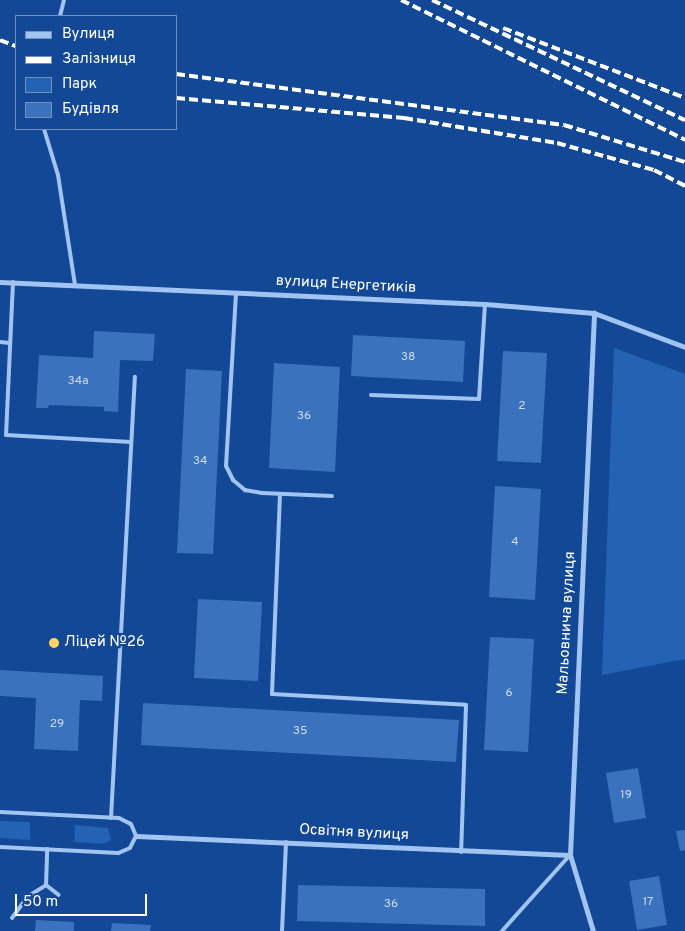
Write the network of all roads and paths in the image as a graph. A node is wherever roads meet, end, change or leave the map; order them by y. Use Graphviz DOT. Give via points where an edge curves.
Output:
graph roads {
  1 [pos="64,0"];
  2 [pos="60,15"];
  3 [pos="44,130"];
  4 [pos="0,282"];
  5 [pos="13,282"];
  6 [pos="75,285"];
  7 [pos="236,292"];
  8 [pos="486,304"];
  9 [pos="594,313"];
  10 [pos="0,342"];
  11 [pos="10,343"];
  12 [pos="685,347"];
  13 [pos="135,378"];
  14 [pos="371,394"];
  15 [pos="131,442"];
  16 [pos="280,494"];
  17 [pos="332,496"];
  18 [pos="0,812"];
  19 [pos="111,818"];
  20 [pos="136,836"];
  21 [pos="286,842"];
  22 [pos="0,847"];
  23 [pos="47,850"];
  24 [pos="461,852"];
  25 [pos="570,855"];
  26 [pos="46,885"];
  27 [pos="59,895"];
  28 [pos="12,918"];
  29 [pos="282,931"];
  30 [pos="502,931"];
  31 [pos="593,931"];
  1 -- 2 [label="lane"];
  3 -- 6 [label="lane" via="58,175"];
  4 -- 5 [label="street, вулиця Енергетиків"];
  5 -- 6 [label="street, вулиця Енергетиків"];
  5 -- 11 [label="lane"];
  6 -- 7 [label="street, вулиця Енергетиків"];
  7 -- 8 [label="street, вулиця Енергетиків"];
  7 -- 16 [label="lane" via="226,466 233,480 245,490"];
  8 -- 9 [label="street, вулиця Енергетиків"];
  8 -- 14 [label="lane" via="479,399"];
  9 -- 12 [label="street, вулиця Енергетиків"];
  9 -- 25 [label="street, Мальовнича вулиця"];
  10 -- 11 [label="lane"];
  11 -- 15 [label="lane" via="6,435"];
  13 -- 15 [label="lane"];
  15 -- 19 [label="lane"];
  16 -- 17 [label="lane"];
  16 -- 24 [label="lane" via="272,694 466,705"];
  18 -- 19 [label="lane"];
  19 -- 20 [label="lane" via="132,824"];
  20 -- 21 [label="street, Освітня вулиця"];
  20 -- 23 [label="lane" via="134,843 124,852"];
  21 -- 24 [label="street, Освітня вулиця"];
  21 -- 29 [label="lane"];
  22 -- 23 [label="lane"];
  23 -- 26 [label="lane"];
  24 -- 25 [label="street, Освітня вулиця"];
  25 -- 30 [label="lane"];
  25 -- 31 [label="street, Мальовнича вулиця"];
  26 -- 27 [label="lane"];
  26 -- 28 [label="lane" via="27,897"];
}
